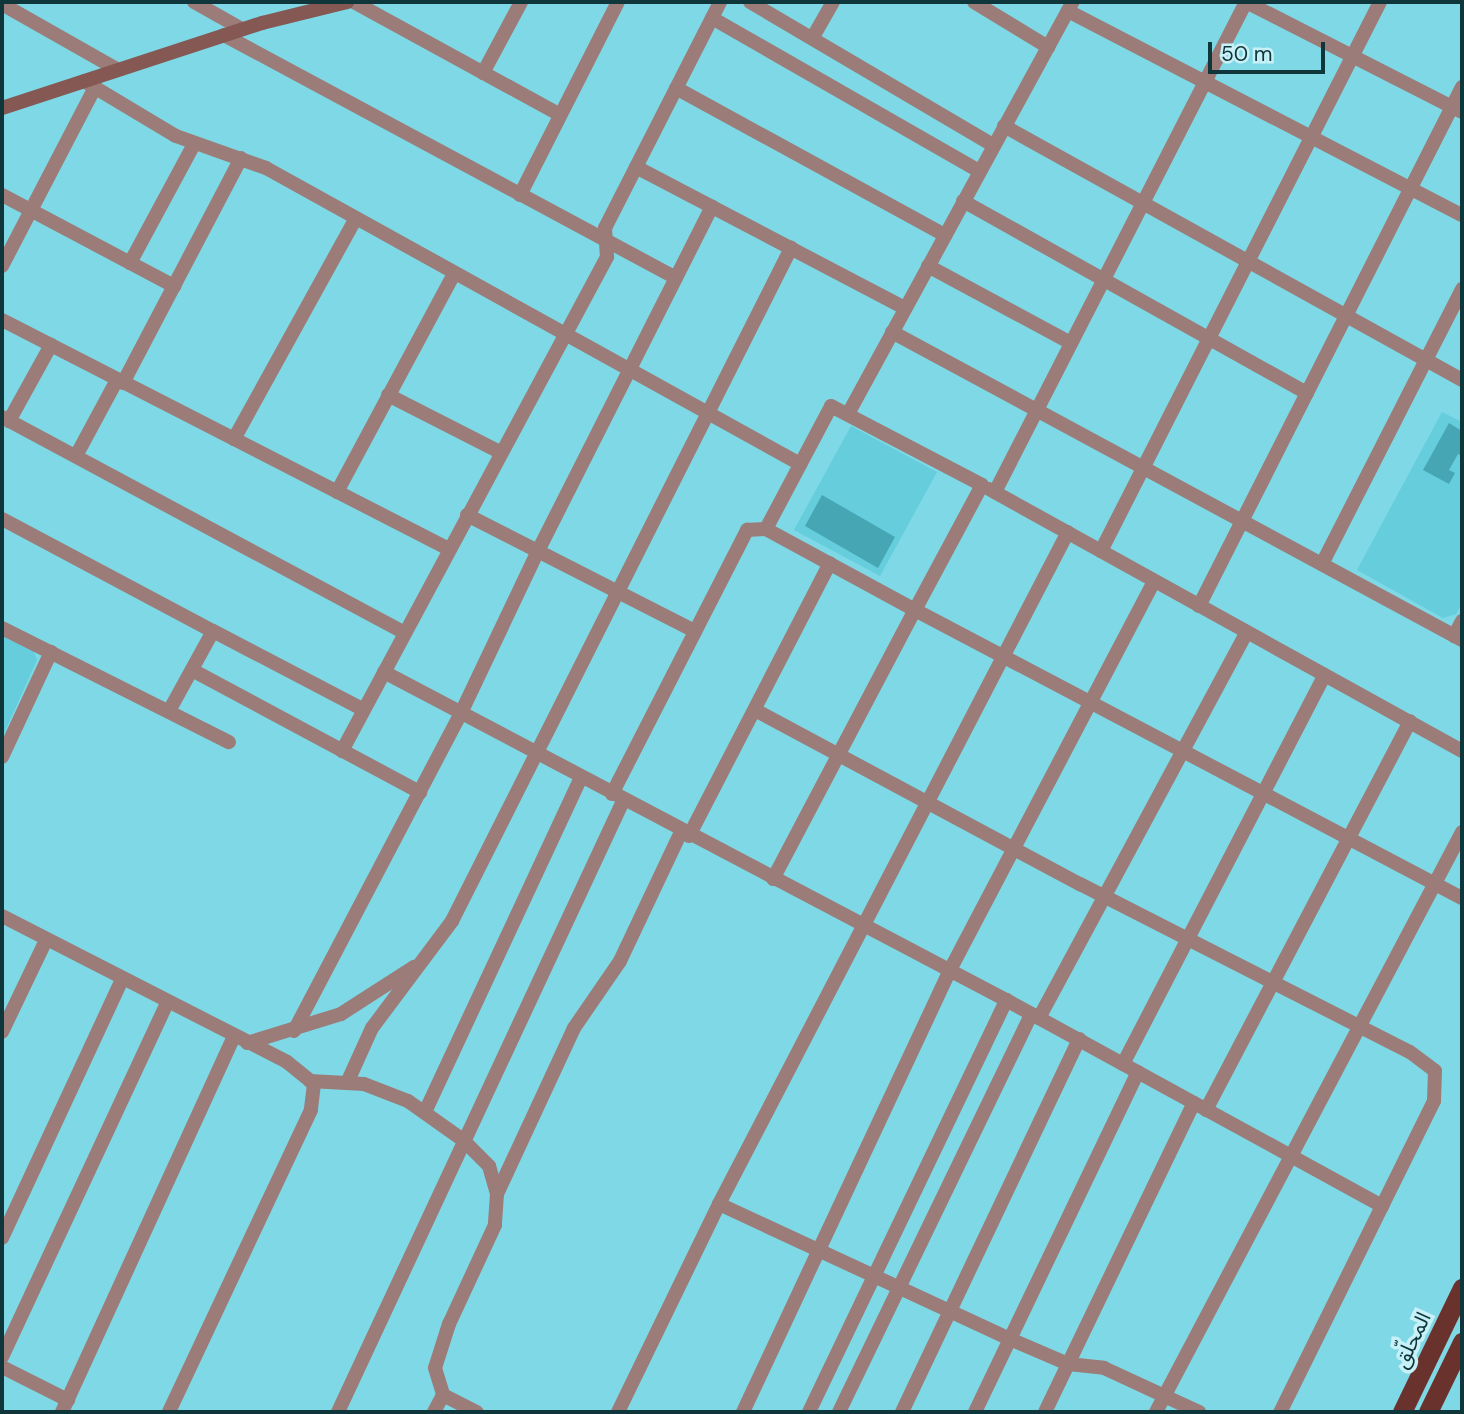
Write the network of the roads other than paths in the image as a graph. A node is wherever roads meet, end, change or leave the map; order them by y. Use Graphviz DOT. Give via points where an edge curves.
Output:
graph roads {
  1 [pos="194,2"];
  2 [pos="347,2"];
  3 [pos="354,2"];
  4 [pos="521,2"];
  5 [pos="618,2"];
  6 [pos="720,2"];
  7 [pos="750,2"];
  8 [pos="832,2"];
  9 [pos="974,2"];
  10 [pos="1246,2"];
  11 [pos="1380,2"];
  12 [pos="2,4"];
  13 [pos="1071,7"];
  14 [pos="712,18"];
  15 [pos="242,29"];
  16 [pos="224,35"];
  17 [pos="813,37"];
  18 [pos="1048,47"];
  19 [pos="1353,56"];
  20 [pos="118,70"];
  21 [pos="483,73"];
  22 [pos="1205,82"];
  23 [pos="90,84"];
  24 [pos="1462,87"];
  25 [pos="676,88"];
  26 [pos="2,107"];
  27 [pos="1457,109"];
  28 [pos="560,115"];
  29 [pos="1004,126"];
  30 [pos="1311,137"];
  31 [pos="194,144"];
  32 [pos="993,145"];
  33 [pos="240,158"];
  34 [pos="636,167"];
  35 [pos="979,171"];
  36 [pos="1411,188"];
  37 [pos="2,195"];
  38 [pos="520,195"];
  39 [pos="963,201"];
  40 [pos="1143,204"];
  41 [pos="712,207"];
  42 [pos="30,211"];
  43 [pos="1462,215"];
  44 [pos="355,220"];
  45 [pos="944,235"];
  46 [pos="609,243"];
  47 [pos="791,248"];
  48 [pos="1248,262"];
  49 [pos="130,263"];
  50 [pos="2,265"];
  51 [pos="928,266"];
  52 [pos="453,274"];
  53 [pos="676,278"];
  54 [pos="1104,280"];
  55 [pos="173,286"];
  56 [pos="1462,289"];
  57 [pos="905,308"];
  58 [pos="1346,316"];
  59 [pos="2,320"];
  60 [pos="892,332"];
  61 [pos="564,335"];
  62 [pos="1209,339"];
  63 [pos="1072,343"];
  64 [pos="51,345"];
  65 [pos="1426,360"];
  66 [pos="629,370"];
  67 [pos="1462,380"];
  68 [pos="120,381"];
  69 [pos="1307,393"];
  70 [pos="388,395"];
  71 [pos="1037,410"];
  72 [pos="708,413"];
  73 [pos="848,414"];
  74 [pos="6,419"];
  75 [pos="234,439"];
  76 [pos="500,452"];
  77 [pos="76,456"];
  78 [pos="800,464"];
  79 [pos="1143,468"];
  80 [pos="989,489"];
  81 [pos="337,492"];
  82 [pos="467,515"];
  83 [pos="2,519"];
  84 [pos="1242,521"];
  85 [pos="766,529"];
  86 [pos="1068,533"];
  87 [pos="449,550"];
  88 [pos="538,551"];
  89 [pos="1101,551"];
  90 [pos="830,563"];
  91 [pos="1322,564"];
  92 [pos="1154,581"];
  93 [pos="618,592"];
  94 [pos="1199,606"];
  95 [pos="915,610"];
  96 [pos="1462,621"];
  97 [pos="2,628"];
  98 [pos="213,631"];
  99 [pos="695,631"];
  100 [pos="1247,632"];
  101 [pos="405,633"];
  102 [pos="1458,638"];
  103 [pos="51,652"];
  104 [pos="1003,656"];
  105 [pos="192,670"];
  106 [pos="384,672"];
  107 [pos="1325,675"];
  108 [pos="1090,702"];
  109 [pos="364,710"];
  110 [pos="755,710"];
  111 [pos="169,711"];
  112 [pos="461,713"];
  113 [pos="1410,722"];
  114 [pos="229,742"];
  115 [pos="342,751"];
  116 [pos="1183,751"];
  117 [pos="1462,751"];
  118 [pos="536,754"];
  119 [pos="839,755"];
  120 [pos="2,757"];
  121 [pos="581,778"];
  122 [pos="420,792"];
  123 [pos="1264,793"];
  124 [pos="617,798"];
  125 [pos="927,802"];
  126 [pos="1462,832"];
  127 [pos="685,834"];
  128 [pos="1348,838"];
  129 [pos="1012,848"];
  130 [pos="773,879"];
  131 [pos="1435,884"];
  132 [pos="1105,897"];
  133 [pos="1462,898"];
  134 [pos="2,916"];
  135 [pos="863,925"];
  136 [pos="1188,939"];
  137 [pos="46,940"];
  138 [pos="423,960"];
  139 [pos="950,970"];
  140 [pos="122,980"];
  141 [pos="1272,982"];
  142 [pos="1006,1000"];
  143 [pos="167,1003"];
  144 [pos="1035,1016"];
  145 [pos="1358,1026"];
  146 [pos="294,1031"];
  147 [pos="2,1032"];
  148 [pos="240,1040"];
  149 [pos="1079,1040"];
  150 [pos="1124,1064"];
  151 [pos="1138,1072"];
  152 [pos="310,1081"];
  153 [pos="347,1083"];
  154 [pos="1200,1106"];
  155 [pos="425,1112"];
  156 [pos="463,1140"];
  157 [pos="1288,1156"];
  158 [pos="497,1194"];
  159 [pos="719,1204"];
  160 [pos="1382,1206"];
  161 [pos="2,1238"];
  162 [pos="819,1250"];
  163 [pos="874,1276"];
  164 [pos="899,1287"];
  165 [pos="1462,1288"];
  166 [pos="949,1312"];
  167 [pos="1010,1339"];
  168 [pos="1462,1342"];
  169 [pos="2,1357"];
  170 [pos="1068,1364"];
  171 [pos="2,1367"];
  172 [pos="443,1395"];
  173 [pos="1164,1395"];
  174 [pos="65,1406"];
  175 [pos="169,1412"];
  176 [pos="338,1412"];
  177 [pos="434,1412"];
  178 [pos="477,1412"];
  179 [pos="618,1412"];
  180 [pos="743,1412"];
  181 [pos="809,1412"];
  182 [pos="839,1412"];
  183 [pos="902,1412"];
  184 [pos="975,1412"];
  185 [pos="1045,1412"];
  186 [pos="1156,1412"];
  187 [pos="1199,1412"];
  188 [pos="1280,1412"];
  189 [pos="1402,1412"];
  190 [pos="1428,1412"];
  1 -- 15 [label="street"];
  2 -- 15 [label="main road"];
  3 -- 21 [label="street"];
  4 -- 21 [label="street"];
  5 -- 28 [label="street"];
  6 -- 14 [label="street"];
  7 -- 17 [label="street"];
  8 -- 17 [label="street"];
  9 -- 18 [label="street"];
  10 -- 19 [label="street"];
  10 -- 22 [label="street"];
  11 -- 19 [label="street"];
  12 -- 20 [label="street"];
  13 -- 18 [label="street"];
  13 -- 22 [label="street"];
  14 -- 25 [label="street"];
  14 -- 35 [label="street"];
  15 -- 16 [label="main road"];
  16 -- 20 [label="main road"];
  16 -- 38 [label="street"];
  17 -- 32 [label="street"];
  18 -- 29 [label="street"];
  19 -- 27 [label="street"];
  19 -- 30 [label="street"];
  20 -- 23 [label="main road"];
  21 -- 28 [label="street"];
  22 -- 30 [label="street"];
  22 -- 40 [label="street"];
  23 -- 26 [label="main road"];
  23 -- 31 [label="street"];
  23 -- 42 [label="street"];
  24 -- 27 [label="street"];
  25 -- 34 [label="street"];
  25 -- 45 [label="street"];
  27 -- 36 [label="street"];
  28 -- 38 [label="street"];
  29 -- 32 [label="street"];
  29 -- 40 [label="street"];
  30 -- 36 [label="street"];
  30 -- 48 [label="street"];
  31 -- 33 [label="street"];
  31 -- 49 [label="street"];
  32 -- 35 [label="street"];
  33 -- 44 [label="street"];
  33 -- 55 [label="street"];
  34 -- 41 [label="street"];
  34 -- 46 [label="street" via="605,228"];
  35 -- 39 [label="street"];
  36 -- 43 [label="street"];
  36 -- 58 [label="street"];
  37 -- 42 [label="street"];
  38 -- 46 [label="street"];
  39 -- 45 [label="street"];
  39 -- 54 [label="street"];
  40 -- 48 [label="street"];
  40 -- 54 [label="street"];
  41 -- 47 [label="street"];
  41 -- 53 [label="street"];
  42 -- 49 [label="street"];
  42 -- 50 [label="street"];
  44 -- 52 [label="street"];
  44 -- 75 [label="street"];
  45 -- 51 [label="street"];
  46 -- 53 [label="street"];
  46 -- 61 [label="street" via="607,257"];
  47 -- 57 [label="street"];
  47 -- 72 [label="street"];
  48 -- 58 [label="street"];
  48 -- 62 [label="street"];
  49 -- 55 [label="street"];
  51 -- 57 [label="street"];
  51 -- 63 [label="street"];
  52 -- 61 [label="street"];
  52 -- 70 [label="street"];
  53 -- 66 [label="street"];
  54 -- 62 [label="street"];
  54 -- 63 [label="street"];
  55 -- 68 [label="street"];
  56 -- 65 [label="street"];
  57 -- 60 [label="street"];
  58 -- 65 [label="street"];
  58 -- 69 [label="street"];
  59 -- 64 [label="street"];
  60 -- 71 [label="street"];
  60 -- 73 [label="street"];
  61 -- 66 [label="street"];
  61 -- 76 [label="street"];
  62 -- 69 [label="street"];
  62 -- 79 [label="street"];
  63 -- 71 [label="street"];
  64 -- 68 [label="street"];
  64 -- 74 [label="street"];
  65 -- 67 [label="street"];
  65 -- 91 [label="street"];
  66 -- 72 [label="street"];
  66 -- 88 [label="street"];
  68 -- 75 [label="street"];
  68 -- 77 [label="street"];
  69 -- 84 [label="street"];
  70 -- 76 [label="street"];
  70 -- 81 [label="street"];
  71 -- 79 [label="street"];
  71 -- 80 [label="street"];
  72 -- 78 [label="street"];
  72 -- 93 [label="street"];
  73 -- 78 [label="street" via="831,405"];
  73 -- 80 [label="street"];
  74 -- 77 [label="street"];
  75 -- 81 [label="street"];
  76 -- 82 [label="street"];
  77 -- 101 [label="street"];
  78 -- 85 [label="street"];
  79 -- 84 [label="street"];
  79 -- 89 [label="street"];
  80 -- 86 [label="street"];
  80 -- 95 [label="street"];
  81 -- 87 [label="street"];
  82 -- 87 [label="street"];
  82 -- 88 [label="street"];
  83 -- 98 [label="street"];
  84 -- 91 [label="street"];
  84 -- 94 [label="street"];
  85 -- 90 [label="street"];
  85 -- 99 [label="street" via="747,530"];
  86 -- 89 [label="street"];
  86 -- 104 [label="street"];
  87 -- 101 [label="street"];
  88 -- 93 [label="street"];
  88 -- 112 [label="street"];
  89 -- 92 [label="street"];
  90 -- 95 [label="street"];
  90 -- 110 [label="street"];
  91 -- 102 [label="street"];
  92 -- 94 [label="street"];
  92 -- 108 [label="street"];
  93 -- 99 [label="street"];
  93 -- 118 [label="street"];
  94 -- 100 [label="street"];
  95 -- 104 [label="street"];
  95 -- 119 [label="street"];
  96 -- 102 [label="street"];
  97 -- 103 [label="street"];
  98 -- 105 [label="street"];
  98 -- 109 [label="street"];
  99 -- 124 [label="street"];
  100 -- 107 [label="street"];
  100 -- 116 [label="street"];
  101 -- 106 [label="street"];
  103 -- 111 [label="street"];
  103 -- 120 [label="street"];
  104 -- 108 [label="street"];
  104 -- 125 [label="street"];
  105 -- 111 [label="street"];
  105 -- 115 [label="street"];
  106 -- 109 [label="street"];
  106 -- 112 [label="street"];
  107 -- 113 [label="street"];
  107 -- 123 [label="street"];
  108 -- 116 [label="street"];
  108 -- 129 [label="street"];
  109 -- 115 [label="street"];
  110 -- 119 [label="street"];
  110 -- 127 [label="street"];
  111 -- 114 [label="street"];
  112 -- 118 [label="street"];
  112 -- 122 [label="street"];
  113 -- 117 [label="street"];
  113 -- 128 [label="street"];
  115 -- 122 [label="street"];
  116 -- 123 [label="street"];
  116 -- 132 [label="street"];
  118 -- 121 [label="street"];
  118 -- 138 [label="street" via="452,921"];
  119 -- 125 [label="street"];
  119 -- 130 [label="street"];
  121 -- 124 [label="street"];
  121 -- 155 [label="street"];
  122 -- 146 [label="street"];
  123 -- 128 [label="street"];
  123 -- 136 [label="street"];
  124 -- 127 [label="street"];
  124 -- 156 [label="street"];
  125 -- 129 [label="street"];
  125 -- 135 [label="street"];
  126 -- 131 [label="street"];
  127 -- 130 [label="street"];
  127 -- 158 [label="street" via="620,961 574,1028"];
  128 -- 131 [label="street"];
  128 -- 141 [label="street"];
  129 -- 132 [label="street"];
  129 -- 139 [label="street"];
  130 -- 135 [label="street"];
  131 -- 133 [label="street"];
  131 -- 145 [label="street"];
  132 -- 136 [label="street"];
  132 -- 144 [label="street"];
  134 -- 137 [label="street"];
  135 -- 139 [label="street"];
  135 -- 159 [label="street"];
  136 -- 141 [label="street"];
  136 -- 150 [label="street"];
  137 -- 140 [label="street"];
  137 -- 147 [label="street"];
  138 -- 146 [label="street" via="341,1014"];
  138 -- 153 [label="street" via="372,1028"];
  139 -- 142 [label="street"];
  139 -- 162 [label="street"];
  140 -- 143 [label="street"];
  140 -- 161 [label="street"];
  141 -- 145 [label="street"];
  141 -- 154 [label="street"];
  142 -- 144 [label="street"];
  142 -- 163 [label="street"];
  143 -- 148 [label="street"];
  143 -- 169 [label="street"];
  144 -- 149 [label="street"];
  144 -- 164 [label="street"];
  145 -- 157 [label="street"];
  145 -- 160 [label="street" via="1425,1062 1435,1071 1437,1085"];
  146 -- 148 [label="street"];
  148 -- 152 [label="street" via="287,1062"];
  148 -- 174 [label="street"];
  149 -- 150 [label="street"];
  149 -- 166 [label="street"];
  150 -- 151 [label="street"];
  151 -- 154 [label="street"];
  151 -- 167 [label="street"];
  152 -- 153 [label="street"];
  152 -- 175 [label="street" via="315,1093 311,1110"];
  153 -- 155 [label="street" via="408,1101"];
  154 -- 157 [label="street"];
  154 -- 170 [label="street"];
  155 -- 156 [label="street"];
  156 -- 158 [label="street" via="489,1166"];
  156 -- 176 [label="street"];
  157 -- 160 [label="street"];
  157 -- 173 [label="street"];
  158 -- 172 [label="street" via="495,1225 449,1324 435,1368"];
  159 -- 162 [label="street"];
  159 -- 179 [label="street"];
  160 -- 188 [label="street"];
  162 -- 163 [label="street"];
  162 -- 180 [label="street"];
  163 -- 164 [label="street"];
  163 -- 181 [label="street"];
  164 -- 166 [label="street"];
  164 -- 182 [label="street"];
  165 -- 189 [label="highway, المحلّق"];
  166 -- 167 [label="street"];
  166 -- 183 [label="street"];
  167 -- 170 [label="street"];
  167 -- 184 [label="street"];
  168 -- 190 [label="highway"];
  170 -- 173 [label="street" via="1104,1368"];
  170 -- 185 [label="street"];
  171 -- 174 [label="street"];
  172 -- 177 [label="street"];
  172 -- 178 [label="street"];
  173 -- 186 [label="street"];
  173 -- 187 [label="street"];
}
